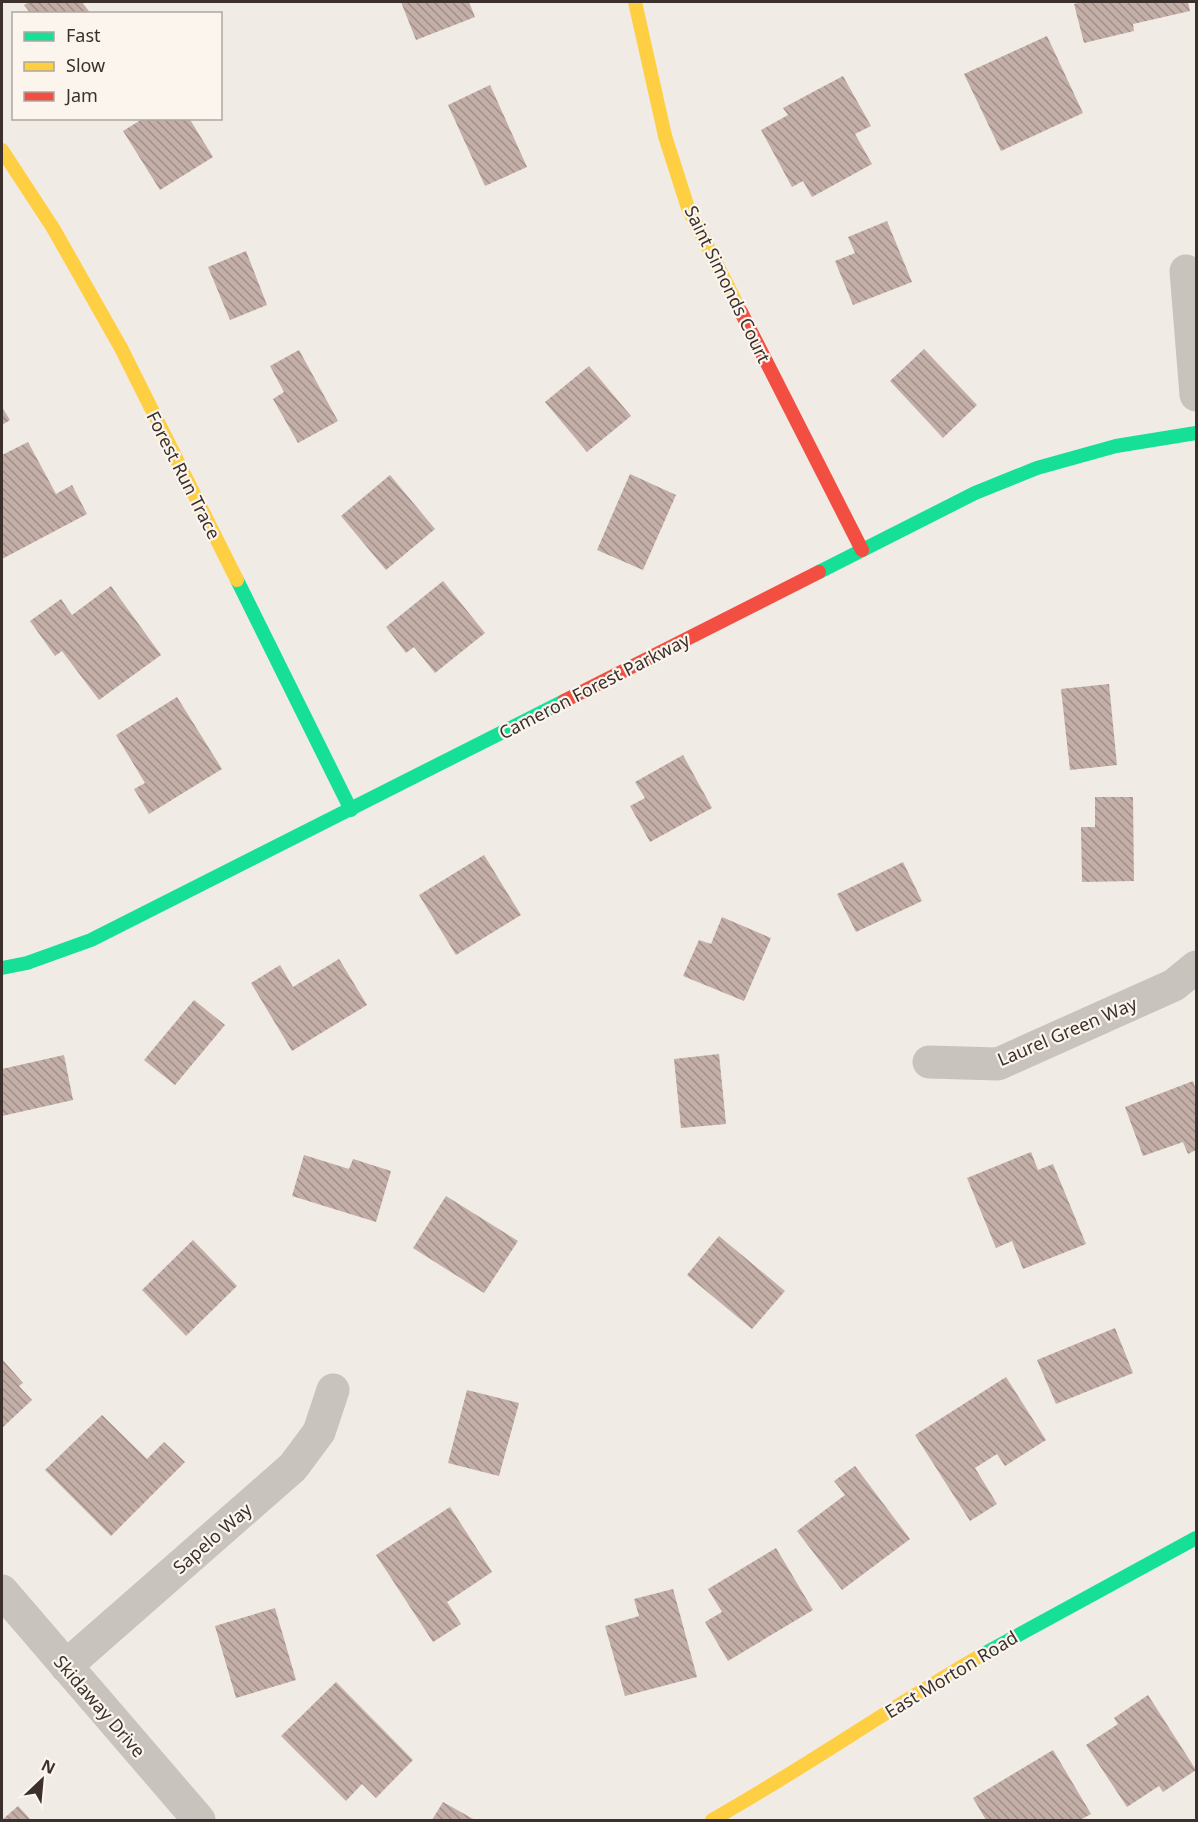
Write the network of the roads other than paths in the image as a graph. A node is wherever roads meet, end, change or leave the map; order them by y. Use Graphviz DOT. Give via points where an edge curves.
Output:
graph roads {
  1 [pos="635,2"];
  2 [pos="2,150"];
  3 [pos="1186,271"];
  4 [pos="1197,394"];
  5 [pos="1197,433"];
  6 [pos="862,550"];
  7 [pos="351,810"];
  8 [pos="1197,967"];
  9 [pos="2,968"];
  10 [pos="929,1062"];
  11 [pos="333,1390"];
  12 [pos="1197,1538"];
  13 [pos="2,1591"];
  14 [pos="66,1666"];
  15 [pos="199,1821"];
  16 [pos="712,1821"];
  1 -- 6 [label="street, Saint Simonds Court" via="665,136 688,208"];
  2 -- 7 [label="street, Forest Run Trace" via="53,228 121,348"];
  3 -- 4 [label="street"];
  5 -- 6 [label="street, Cameron Forest Parkway" via="1116,446 1037,468 975,493"];
  6 -- 7 [label="street, Cameron Forest Parkway"];
  7 -- 9 [label="street, Cameron Forest Parkway" via="91,940"];
  8 -- 10 [label="street, Laurel Green Way" via="1174,985 998,1064"];
  11 -- 14 [label="street, Sapelo Way" via="319,1432 293,1467"];
  12 -- 16 [label="street, East Morton Road" via="974,1660"];
  13 -- 14 [label="street, Skidaway Drive"];
  14 -- 15 [label="street, Skidaway Drive"];
}
